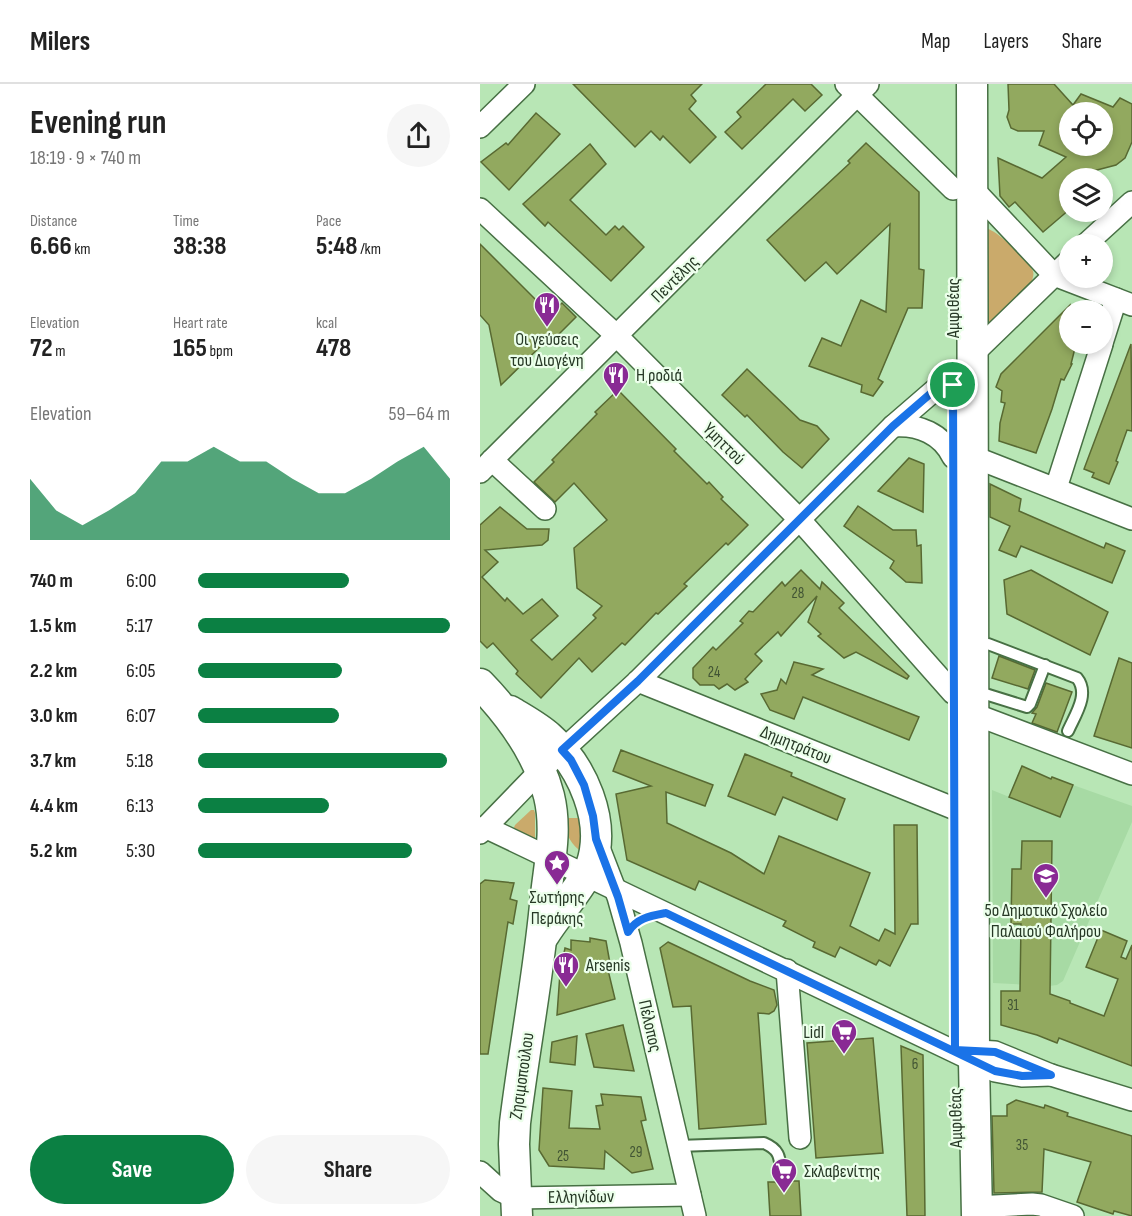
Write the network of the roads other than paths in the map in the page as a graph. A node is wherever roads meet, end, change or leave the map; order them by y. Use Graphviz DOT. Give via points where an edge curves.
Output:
graph roads {
  1 [pos="524,84"];
  2 [pos="953,84"];
  3 [pos="857,88"];
  4 [pos="975,93"];
  5 [pos="480,127"];
  6 [pos="963,189"];
  7 [pos="1132,202"];
  8 [pos="480,208"];
  9 [pos="1097,234"];
  10 [pos="1059,270"];
  11 [pos="1054,275"];
  12 [pos="1124,302"];
  13 [pos="1113,322"];
  14 [pos="617,336"];
  15 [pos="974,353"];
  16 [pos="1099,354"];
  17 [pos="953,385"];
  18 [pos="893,426"];
  19 [pos="964,457"];
  20 [pos="486,466"];
  21 [pos="1056,488"];
  22 [pos="545,508"];
  23 [pos="799,519"];
  24 [pos="1132,519"];
  25 [pos="983,646"];
  26 [pos="1045,665"];
  27 [pos="638,681"];
  28 [pos="480,684"];
  29 [pos="975,697"];
  30 [pos="1068,731"];
  31 [pos="551,760"];
  32 [pos="1132,774"];
  33 [pos="953,808"];
  34 [pos="483,830"];
  35 [pos="596,839"];
  36 [pos="551,858"];
  37 [pos="586,875"];
  38 [pos="615,888"];
  39 [pos="666,913"];
  40 [pos="628,932"];
  41 [pos="542,937"];
  42 [pos="787,970"];
  43 [pos="968,1054"];
  44 [pos="1132,1100"];
  45 [pos="800,1138"];
  46 [pos="678,1146"];
  47 [pos="480,1172"];
  48 [pos="782,1179"];
  49 [pos="690,1195"];
  50 [pos="516,1207"];
  51 [pos="970,1213"];
  52 [pos="695,1216"];
  53 [pos="1073,1216"];
  1 -- 5 [label="street"];
  2 -- 6 [label="main road, Αμφιθέας"];
  3 -- 6 [label="street"];
  3 -- 14 [label="street, Πεντέλης"];
  4 -- 6 [label="main road, Αμφιθέας"];
  6 -- 11 [label="street"];
  6 -- 15 [label="main road, Αμφιθέας"];
  6 -- 17 [label="main road, Αμφιθέας"];
  7 -- 9 [label="street"];
  8 -- 14 [label="street, Υμηττού"];
  10 -- 11 [label="street"];
  11 -- 12 [label="street"];
  11 -- 15 [label="street"];
  12 -- 13 [label="street"];
  14 -- 20 [label="street, Πεντέλης"];
  14 -- 23 [label="street, Υμηττού"];
  15 -- 19 [label="main road, Αμφιθέας"];
  16 -- 21 [label="street"];
  17 -- 18 [label="street" via="937,388"];
  17 -- 19 [label="main road, Αμφιθέας"];
  18 -- 19 [label="street" via="910,426 931,433"];
  18 -- 23 [label="street"];
  19 -- 21 [label="street"];
  19 -- 25 [label="main road, Αμφιθέας"];
  19 -- 29 [label="main road, Αμφιθέας"];
  20 -- 22 [label="street"];
  21 -- 24 [label="street"];
  23 -- 27 [label="street"];
  23 -- 29 [label="street, Υμηττού"];
  25 -- 26 [label="lane"];
  25 -- 29 [label="main road, Αμφιθέας"];
  26 -- 29 [label="lane" via="1027,707"];
  26 -- 30 [label="lane" via="1077,678 1082,684 1083,695"];
  27 -- 31 [label="street"];
  27 -- 33 [label="street, Δημητράτου"];
  28 -- 31 [label="main road, Ζησιμοπούλου" via="501,706 548,736"];
  29 -- 32 [label="street"];
  29 -- 33 [label="main road, Αμφιθέας"];
  29 -- 43 [label="main road, Αμφιθέας"];
  31 -- 34 [label="street"];
  31 -- 35 [label="main road, Ζησιμοπούλου" via="571,760 584,785"];
  31 -- 36 [label="main road, Ζησιμοπούλου"];
  33 -- 43 [label="main road, Αμφιθέας"];
  34 -- 36 [label="street"];
  35 -- 37 [label="main road, Ζησιμοπούλου"];
  35 -- 38 [label="street, Πέλοπος"];
  36 -- 37 [label="street"];
  36 -- 41 [label="main road, Ζησιμοπούλου"];
  37 -- 38 [label="street"];
  37 -- 41 [label="main road, Ζησιμοπούλου"];
  38 -- 39 [label="street"];
  38 -- 40 [label="street, Πέλοπος"];
  39 -- 40 [label="street" via="647,916"];
  39 -- 42 [label="street"];
  40 -- 46 [label="street, Πέλοπος"];
  41 -- 50 [label="main road, Ζησιμοπούλου" via="515,1123"];
  42 -- 43 [label="street"];
  42 -- 45 [label="street"];
  43 -- 44 [label="street" via="995,1071 1051,1075"];
  43 -- 51 [label="main road, Αμφιθέας"];
  46 -- 48 [label="lane" via="764,1143 778,1153"];
  46 -- 49 [label="street, Πέλοπος"];
  47 -- 50 [label="street"];
  49 -- 50 [label="street, Ελληνίδων"];
  49 -- 52 [label="street, Πέλοπος"];
  51 -- 53 [label="street" via="1032,1204"];
}
